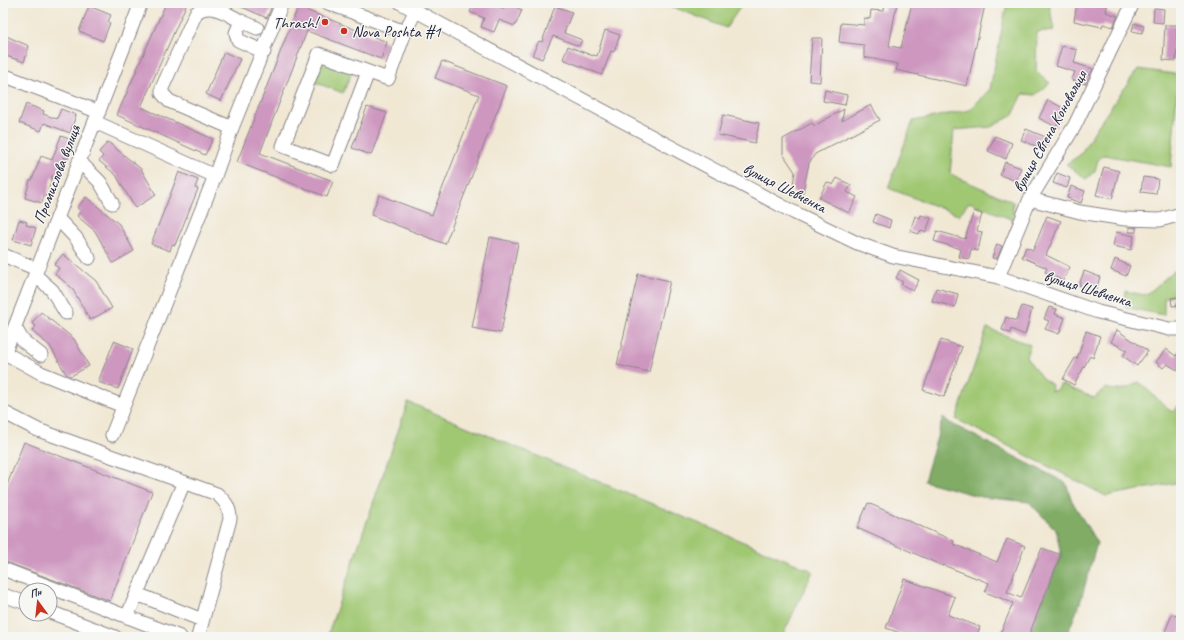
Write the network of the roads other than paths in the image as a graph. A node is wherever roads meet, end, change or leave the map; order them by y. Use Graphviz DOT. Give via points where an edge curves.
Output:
graph roads {
  1 [pos="140,3"];
  2 [pos="282,3"];
  3 [pos="328,3"];
  4 [pos="401,3"];
  5 [pos="1133,3"];
  6 [pos="416,10"];
  7 [pos="241,21"];
  8 [pos="257,28"];
  9 [pos="405,32"];
  10 [pos="264,52"];
  11 [pos="368,72"];
  12 [pos="3,75"];
  13 [pos="97,117"];
  14 [pos="232,128"];
  15 [pos="79,161"];
  16 [pos="215,176"];
  17 [pos="1030,199"];
  18 [pos="112,203"];
  19 [pos="1181,214"];
  20 [pos="57,218"];
  21 [pos="3,255"];
  22 [pos="89,258"];
  23 [pos="36,272"];
  24 [pos="998,277"];
  25 [pos="66,313"];
  26 [pos="14,328"];
  27 [pos="1181,329"];
  28 [pos="4,355"];
  29 [pos="41,355"];
  30 [pos="123,406"];
  31 [pos="3,412"];
  32 [pos="112,435"];
  33 [pos="184,482"];
  34 [pos="3,569"];
  35 [pos="3,594"];
  36 [pos="137,594"];
  37 [pos="18,600"];
  38 [pos="58,615"];
  39 [pos="127,617"];
  40 [pos="202,620"];
  41 [pos="114,637"];
  42 [pos="180,637"];
  43 [pos="198,637"];
  1 -- 13 [label="street, Промислова вулиця"];
  2 -- 10 [label="street"];
  3 -- 9 [label="street"];
  4 -- 6 [label="street, вулиця Шевченка"];
  5 -- 17 [label="street, вулиця Євгена Коновальця" via="1076,125"];
  6 -- 9 [label="street"];
  6 -- 24 [label="street, вулиця Шевченка" via="781,205 857,242 893,256"];
  7 -- 8 [label="street"];
  7 -- 10 [label="street" via="236,33 238,40"];
  7 -- 14 [label="street" via="210,6 200,9 162,88 162,93 168,101"];
  9 -- 11 [label="street" via="388,79"];
  10 -- 14 [label="street"];
  11 -- 11 [label="street" via="319,54 283,146 333,165"];
  12 -- 13 [label="street"];
  13 -- 15 [label="street, Промислова вулиця"];
  13 -- 16 [label="street"];
  14 -- 16 [label="street"];
  15 -- 18 [label="street" via="100,182"];
  15 -- 20 [label="street, Промислова вулиця"];
  16 -- 30 [label="street"];
  17 -- 19 [label="street" via="1080,212 1126,219 1160,220"];
  17 -- 24 [label="street, вулиця Євгена Коновальця"];
  20 -- 22 [label="street" via="76,238"];
  20 -- 23 [label="street, Промислова вулиця"];
  21 -- 23 [label="street"];
  23 -- 25 [label="street" via="52,290"];
  23 -- 26 [label="street, Промислова вулиця"];
  24 -- 27 [label="street, вулиця Шевченка" via="1098,312 1169,329"];
  26 -- 28 [label="street, Промислова вулиця"];
  26 -- 29 [label="street" via="24,341"];
  28 -- 30 [label="street"];
  30 -- 32 [label="street"];
  31 -- 33 [label="street" via="38,430"];
  33 -- 36 [label="street"];
  33 -- 40 [label="street" via="217,494 230,510 230,519"];
  34 -- 39 [label="street"];
  35 -- 37 [label="street"];
  36 -- 39 [label="street"];
  36 -- 40 [label="street"];
  38 -- 41 [label="street"];
  39 -- 42 [label="street"];
  40 -- 43 [label="street"];
}
